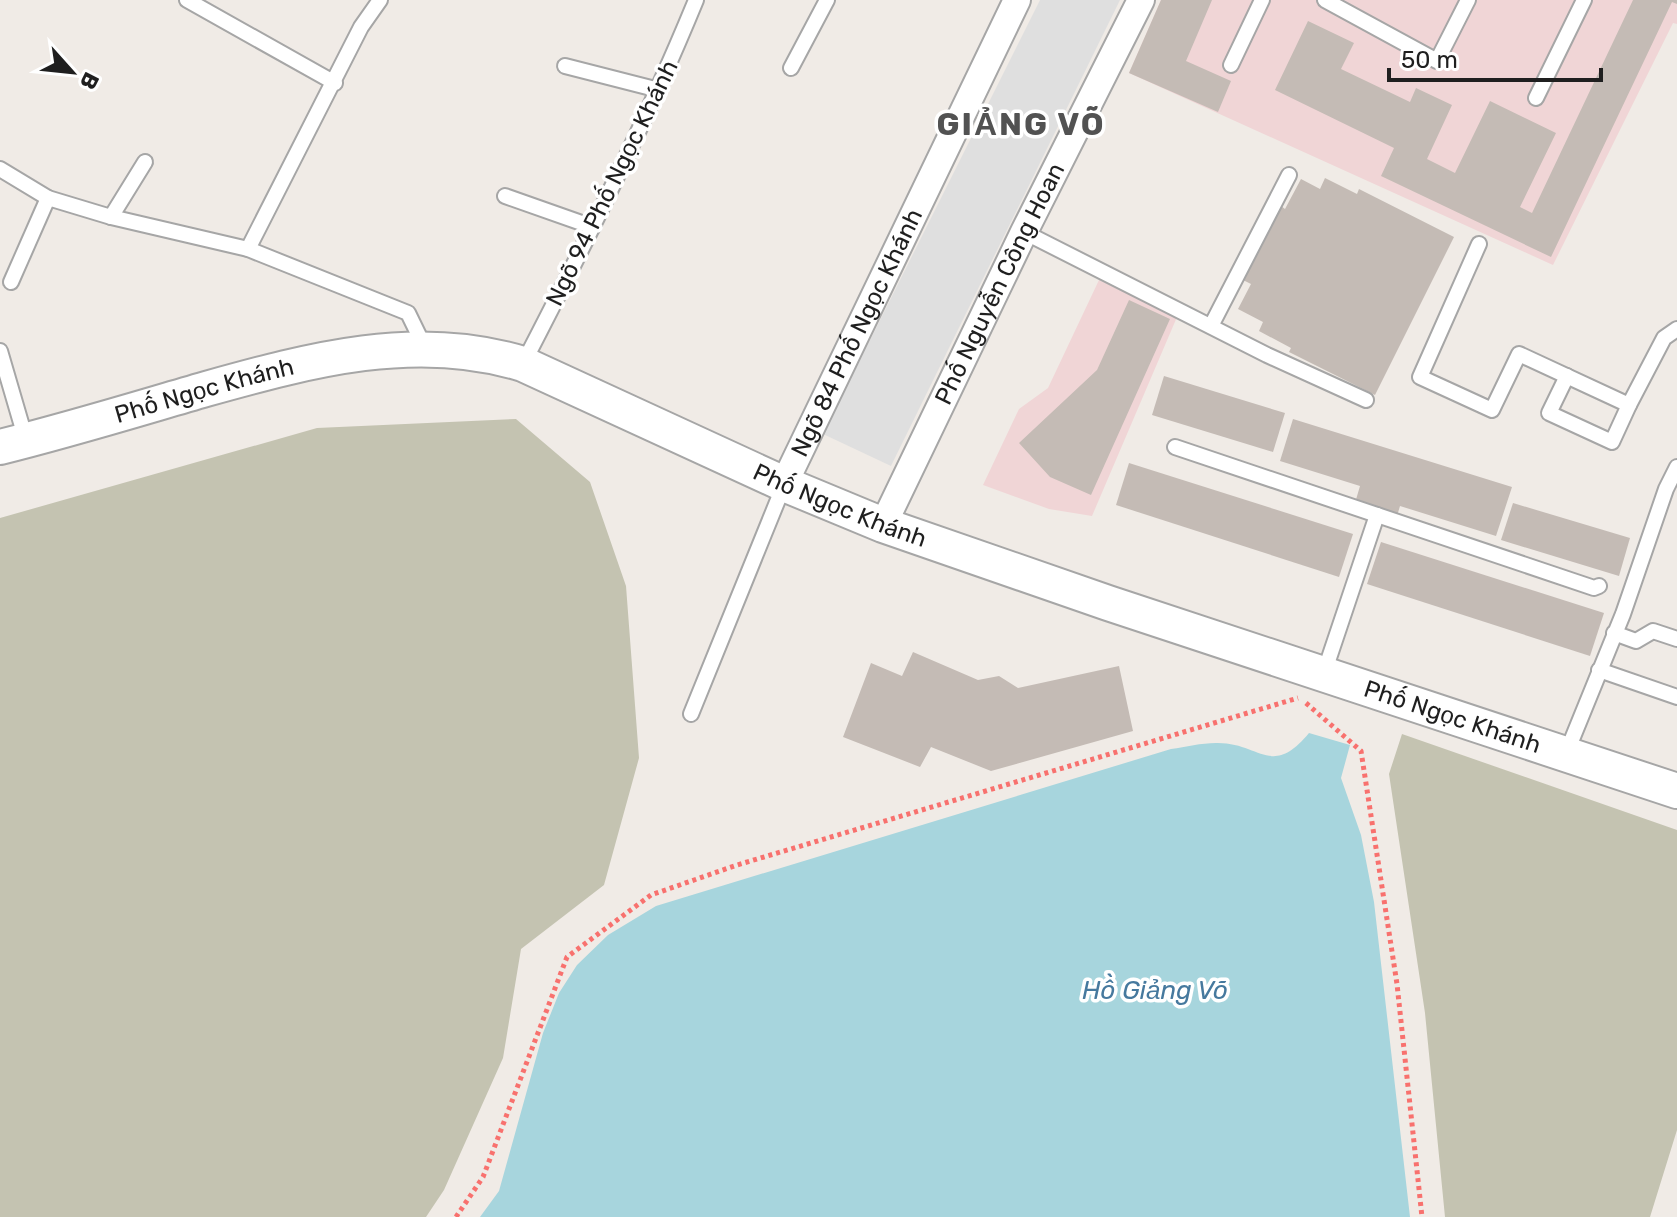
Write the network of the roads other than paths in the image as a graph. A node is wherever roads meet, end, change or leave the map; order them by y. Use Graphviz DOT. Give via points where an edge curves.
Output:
graph roads {
  1 [pos="187,0"];
  2 [pos="380,0"];
  3 [pos="696,0"];
  4 [pos="827,0"];
  5 [pos="1017,0"];
  6 [pos="1141,0"];
  7 [pos="1262,0"];
  8 [pos="1325,0"];
  9 [pos="1468,0"];
  10 [pos="1584,0"];
  11 [pos="1231,65"];
  12 [pos="565,66"];
  13 [pos="791,68"];
  14 [pos="335,83"];
  15 [pos="659,90"];
  16 [pos="1536,98"];
  17 [pos="145,162"];
  18 [pos="0,169"];
  19 [pos="1289,175"];
  20 [pos="505,196"];
  21 [pos="48,198"];
  22 [pos="111,217"];
  23 [pos="593,227"];
  24 [pos="1024,232"];
  25 [pos="1479,244"];
  26 [pos="248,249"];
  27 [pos="11,282"];
  28 [pos="1211,326"];
  29 [pos="1677,329"];
  30 [pos="425,348"];
  31 [pos="0,351"];
  32 [pos="523,364"];
  33 [pos="1567,376"];
  34 [pos="1366,400"];
  35 [pos="1629,405"];
  36 [pos="13,444"];
  37 [pos="1175,447"];
  38 [pos="1677,467"];
  39 [pos="784,484"];
  40 [pos="1377,515"];
  41 [pos="883,525"];
  42 [pos="1599,586"];
  43 [pos="1614,633"];
  44 [pos="1677,639"];
  45 [pos="1599,670"];
  46 [pos="1324,673"];
  47 [pos="1677,697"];
  48 [pos="691,714"];
  49 [pos="1565,754"];
  50 [pos="1677,791"];
  1 -- 14 [label="lane"];
  2 -- 14 [label="lane"];
  3 -- 15 [label="lane, Ngõ 94 Phố Ngọc Khánh"];
  4 -- 13 [label="lane"];
  5 -- 39 [label="street, Ngõ 84 Phố Ngọc Khánh"];
  6 -- 24 [label="street, Phố Nguyễn Công Hoan"];
  7 -- 11 [label="lane"];
  8 -- 9 [label="lane" via="1437,61"];
  10 -- 16 [label="lane"];
  12 -- 15 [label="lane"];
  14 -- 26 [label="lane"];
  15 -- 23 [label="lane, Ngõ 94 Phố Ngọc Khánh"];
  17 -- 22 [label="lane"];
  18 -- 21 [label="lane"];
  19 -- 28 [label="lane"];
  20 -- 23 [label="lane"];
  21 -- 22 [label="lane"];
  21 -- 27 [label="lane"];
  22 -- 26 [label="lane"];
  23 -- 32 [label="lane, Ngõ 94 Phố Ngọc Khánh"];
  24 -- 28 [label="lane"];
  24 -- 41 [label="street, Phố Nguyễn Công Hoan"];
  25 -- 33 [label="lane" via="1420,377 1492,410 1519,354"];
  26 -- 30 [label="lane" via="408,313"];
  28 -- 34 [label="lane"];
  29 -- 35 [label="lane" via="1664,338"];
  30 -- 32 [label="street, Phố Ngọc Khánh"];
  30 -- 36 [label="street, Phố Ngọc Khánh" via="343,355 281,368"];
  31 -- 36 [label="lane"];
  32 -- 39 [label="street, Phố Ngọc Khánh"];
  33 -- 35 [label="lane"];
  33 -- 35 [label="lane" via="1549,413 1612,442"];
  37 -- 40 [label="lane"];
  38 -- 43 [label="lane"];
  39 -- 41 [label="street, Phố Ngọc Khánh"];
  39 -- 48 [label="lane, Ngõ 84 Phố Ngọc Khánh"];
  40 -- 42 [label="lane"];
  40 -- 46 [label="lane"];
  41 -- 46 [label="street, Phố Ngọc Khánh"];
  43 -- 44 [label="lane" via="1636,641 1653,631"];
  43 -- 45 [label="lane"];
  45 -- 47 [label="lane"];
  45 -- 49 [label="lane"];
  46 -- 49 [label="street, Phố Ngọc Khánh"];
  49 -- 50 [label="street, Phố Ngọc Khánh"];
}
